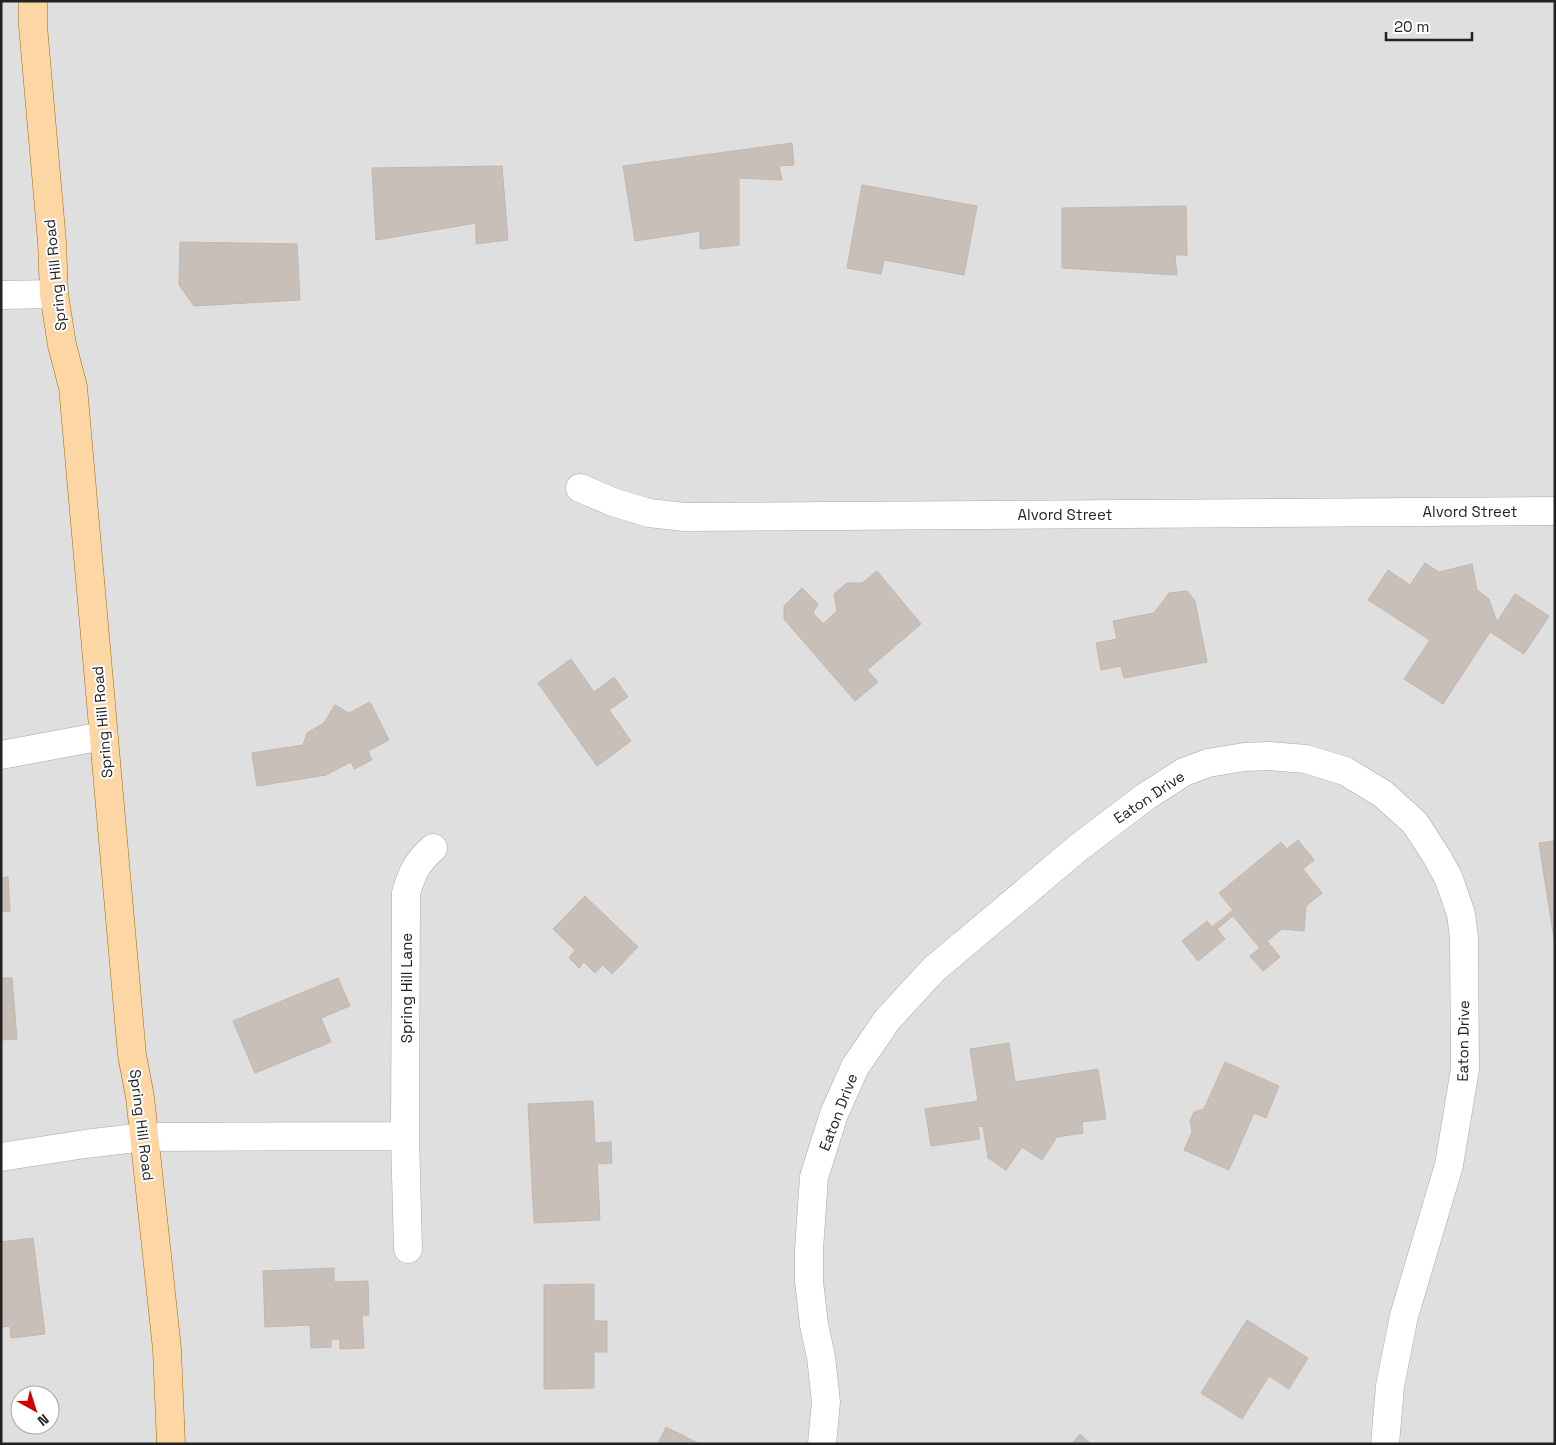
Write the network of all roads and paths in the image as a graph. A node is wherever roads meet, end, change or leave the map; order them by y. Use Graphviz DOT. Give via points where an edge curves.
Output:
graph roads {
  1 [pos="33,1"];
  2 [pos="54,294"];
  3 [pos="1,295"];
  4 [pos="580,488"];
  5 [pos="1555,510"];
  6 [pos="104,736"];
  7 [pos="1,754"];
  8 [pos="433,848"];
  9 [pos="405,1136"];
  10 [pos="144,1137"];
  11 [pos="1,1157"];
  12 [pos="408,1249"];
  13 [pos="171,1444"];
  14 [pos="822,1444"];
  15 [pos="1385,1444"];
  1 -- 2 [label="main road, Spring Hill Road" via="32,26"];
  2 -- 3 [label="street"];
  2 -- 6 [label="main road, Spring Hill Road" via="73,387"];
  4 -- 5 [label="street, Alvord Street" via="649,513 684,517"];
  6 -- 7 [label="street"];
  6 -- 10 [label="main road, Spring Hill Road" via="131,1045"];
  8 -- 9 [label="street, Spring Hill Lane" via="412,872 406,893"];
  9 -- 10 [label="street"];
  9 -- 12 [label="street, Spring Hill Lane"];
  10 -- 11 [label="street"];
  10 -- 13 [label="main road, Spring Hill Road" via="167,1350"];
  14 -- 15 [label="street, Eaton Drive" via="826,1402 814,1325 808,1250 814,1177 834,1114 855,1067 887,1020 934,970 1137,802 1184,772 1200,766 1244,757 1268,756 1306,759 1345,771 1383,794 1415,823 1449,879 1461,914 1465,1069 1449,1165 1404,1316 1390,1386"];
}
